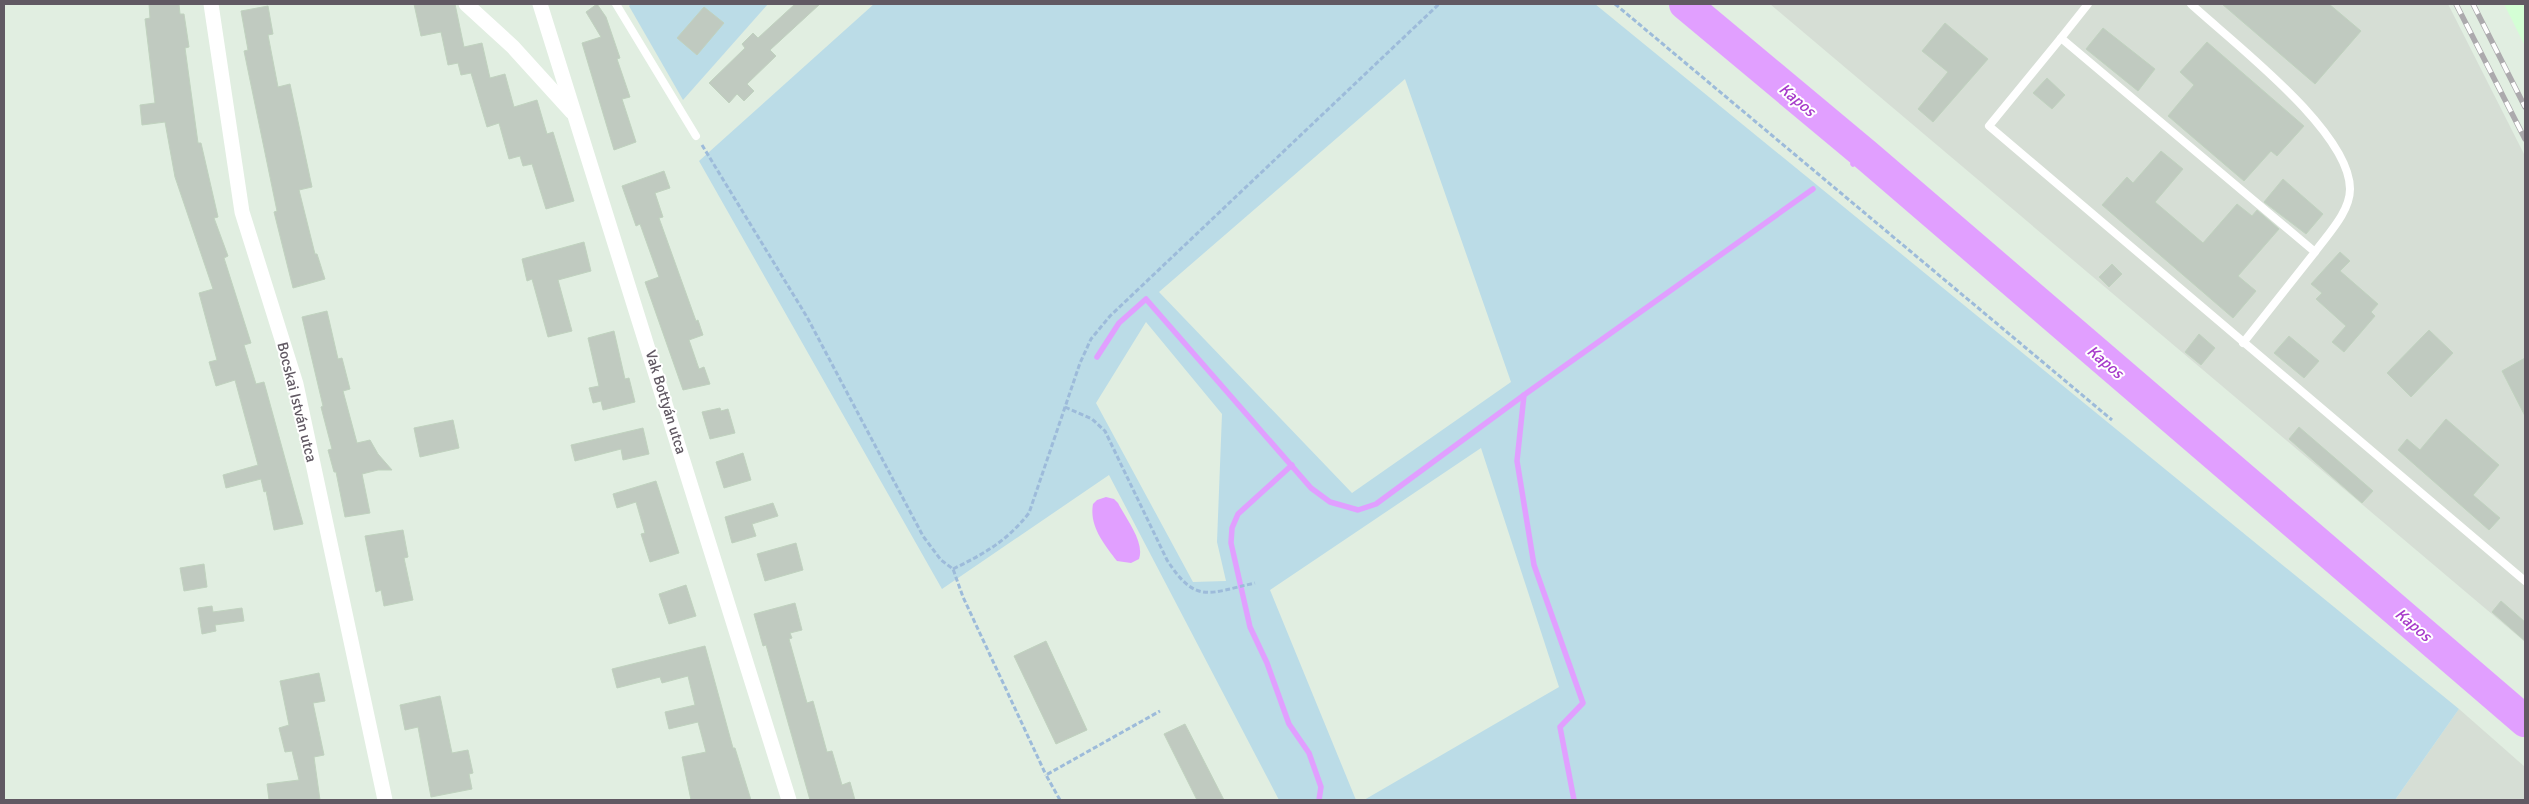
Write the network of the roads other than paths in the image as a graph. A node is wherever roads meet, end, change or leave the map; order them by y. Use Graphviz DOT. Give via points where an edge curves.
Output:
graph roads {
  1 [pos="211,4"];
  2 [pos="466,4"];
  3 [pos="540,4"];
  4 [pos="616,4"];
  5 [pos="2088,4"];
  6 [pos="2191,4"];
  7 [pos="2061,38"];
  8 [pos="576,117"];
  9 [pos="696,136"];
  10 [pos="2315,252"];
  11 [pos="2243,343"];
  12 [pos="2525,581"];
  13 [pos="385,800"];
  14 [pos="789,800"];
  1 -- 13 [label="street, Bocskai István utca" via="242,212 296,384"];
  2 -- 8 [label="street" via="513,48"];
  3 -- 8 [label="street, Vak Bottyán utca"];
  4 -- 9 [label="lane"];
  5 -- 7 [label="lane"];
  6 -- 10 [label="lane" via="2296,100 2326,132 2346,170 2350,189 2346,208"];
  7 -- 10 [label="lane"];
  7 -- 11 [label="lane" via="1990,126"];
  8 -- 14 [label="street, Vak Bottyán utca"];
  10 -- 11 [label="lane"];
  11 -- 12 [label="lane"];
}
